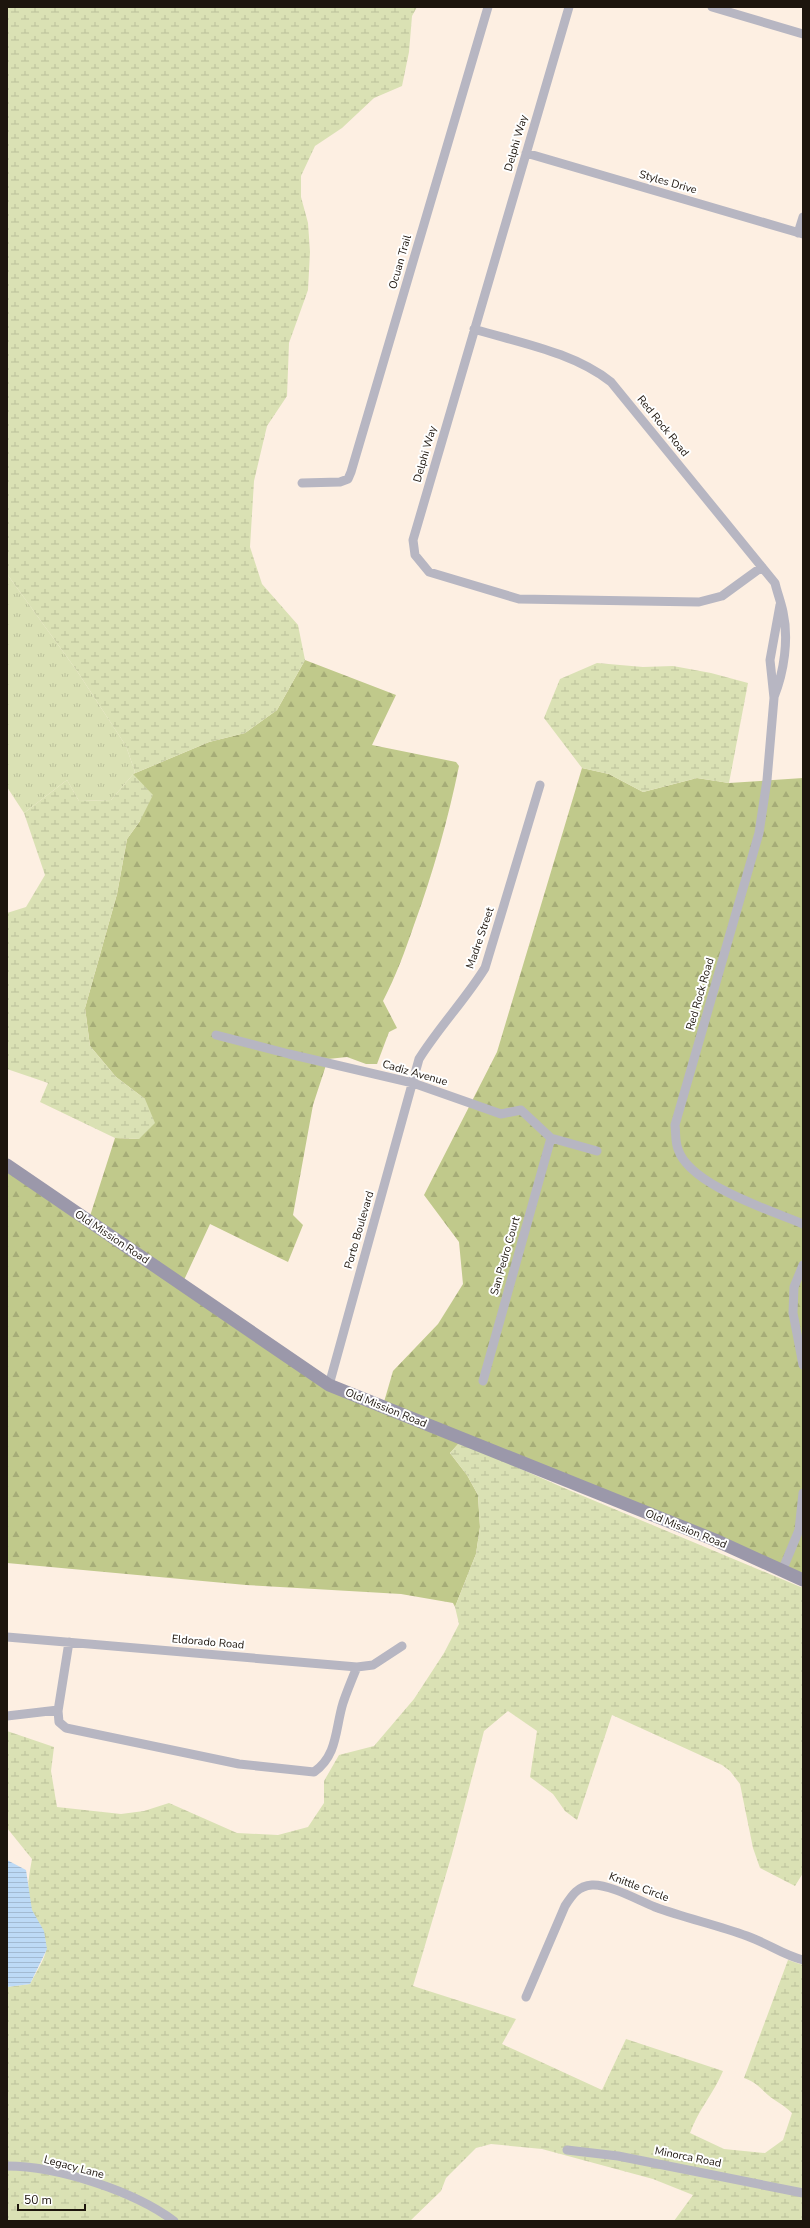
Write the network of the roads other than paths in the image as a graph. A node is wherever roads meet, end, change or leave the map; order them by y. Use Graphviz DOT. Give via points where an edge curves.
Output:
graph roads {
  1 [pos="488,7"];
  2 [pos="569,7"];
  3 [pos="712,7"];
  4 [pos="803,34"];
  5 [pos="526,153"];
  6 [pos="803,217"];
  7 [pos="801,234"];
  8 [pos="474,329"];
  9 [pos="302,483"];
  10 [pos="762,567"];
  11 [pos="780,605"];
  12 [pos="772,651"];
  13 [pos="785,654"];
  14 [pos="774,698"];
  15 [pos="540,785"];
  16 [pos="216,1034"];
  17 [pos="413,1083"];
  18 [pos="551,1138"];
  19 [pos="597,1152"];
  20 [pos="7,1165"];
  21 [pos="803,1224"];
  22 [pos="803,1265"];
  23 [pos="803,1365"];
  24 [pos="483,1381"];
  25 [pos="329,1384"];
  26 [pos="803,1493"];
  27 [pos="782,1571"];
  28 [pos="803,1580"];
  29 [pos="7,1637"];
  30 [pos="69,1642"];
  31 [pos="402,1646"];
  32 [pos="356,1668"];
  33 [pos="58,1710"];
  34 [pos="7,1716"];
  35 [pos="803,1960"];
  36 [pos="526,1997"];
  37 [pos="567,2150"];
  38 [pos="7,2166"];
  39 [pos="803,2193"];
  40 [pos="174,2221"];
  1 -- 9 [label="street, Ocuan Trail" via="351,472 348,479 340,482"];
  2 -- 5 [label="street, Delphi Way"];
  3 -- 4 [label="street"];
  5 -- 7 [label="street, Styles Drive"];
  5 -- 8 [label="street, Delphi Way"];
  6 -- 7 [label="street"];
  8 -- 10 [label="street, Red Rock Road" via="580,362 611,382"];
  8 -- 10 [label="street, Delphi Way" via="413,540 415,555 429,572 519,599 699,602 722,596"];
  10 -- 11 [label="street, Red Rock Road" via="775,582"];
  11 -- 12 [label="street, Red Rock Road"];
  11 -- 13 [label="street, Red Rock Road" via="783,613"];
  12 -- 13 [label="street"];
  12 -- 14 [label="street, Red Rock Road" via="770,660"];
  13 -- 14 [label="street, Red Rock Road" via="782,676"];
  14 -- 21 [label="street, Red Rock Road" via="767,780 758,833 675,1124 678,1150 697,1175 708,1183"];
  15 -- 17 [label="street, Madre Street" via="485,968 469,994 430,1041 419,1059"];
  16 -- 17 [label="street, Cadiz Avenue"];
  17 -- 18 [label="street, Cadiz Avenue" via="501,1114 521,1110"];
  17 -- 25 [label="street, Porto Boulevard"];
  18 -- 19 [label="street, Cadiz Avenue"];
  18 -- 24 [label="street, San Pedro Court"];
  20 -- 25 [label="street, Old Mission Road"];
  22 -- 23 [label="street" via="794,1287 793,1313"];
  25 -- 27 [label="street, Old Mission Road" via="715,1540"];
  26 -- 27 [label="street" via="799,1530"];
  27 -- 28 [label="street, Old Mission Road"];
  29 -- 30 [label="street, Eldorado Road"];
  30 -- 32 [label="street, Eldorado Road"];
  30 -- 33 [label="street"];
  31 -- 32 [label="street, Eldorado Road" via="373,1665"];
  32 -- 33 [label="street" via="343,1704 332,1751 325,1764 314,1772 239,1764 66,1728 59,1722"];
  33 -- 34 [label="street"];
  35 -- 36 [label="street, Knittle Circle" via="786,1956 748,1937 657,1908 601,1885 591,1885 581,1887 565,1906"];
  37 -- 39 [label="street, Minorca Road" via="618,2156"];
  38 -- 40 [label="street, Legacy Lane" via="50,2171 91,2182 142,2201"];
}
